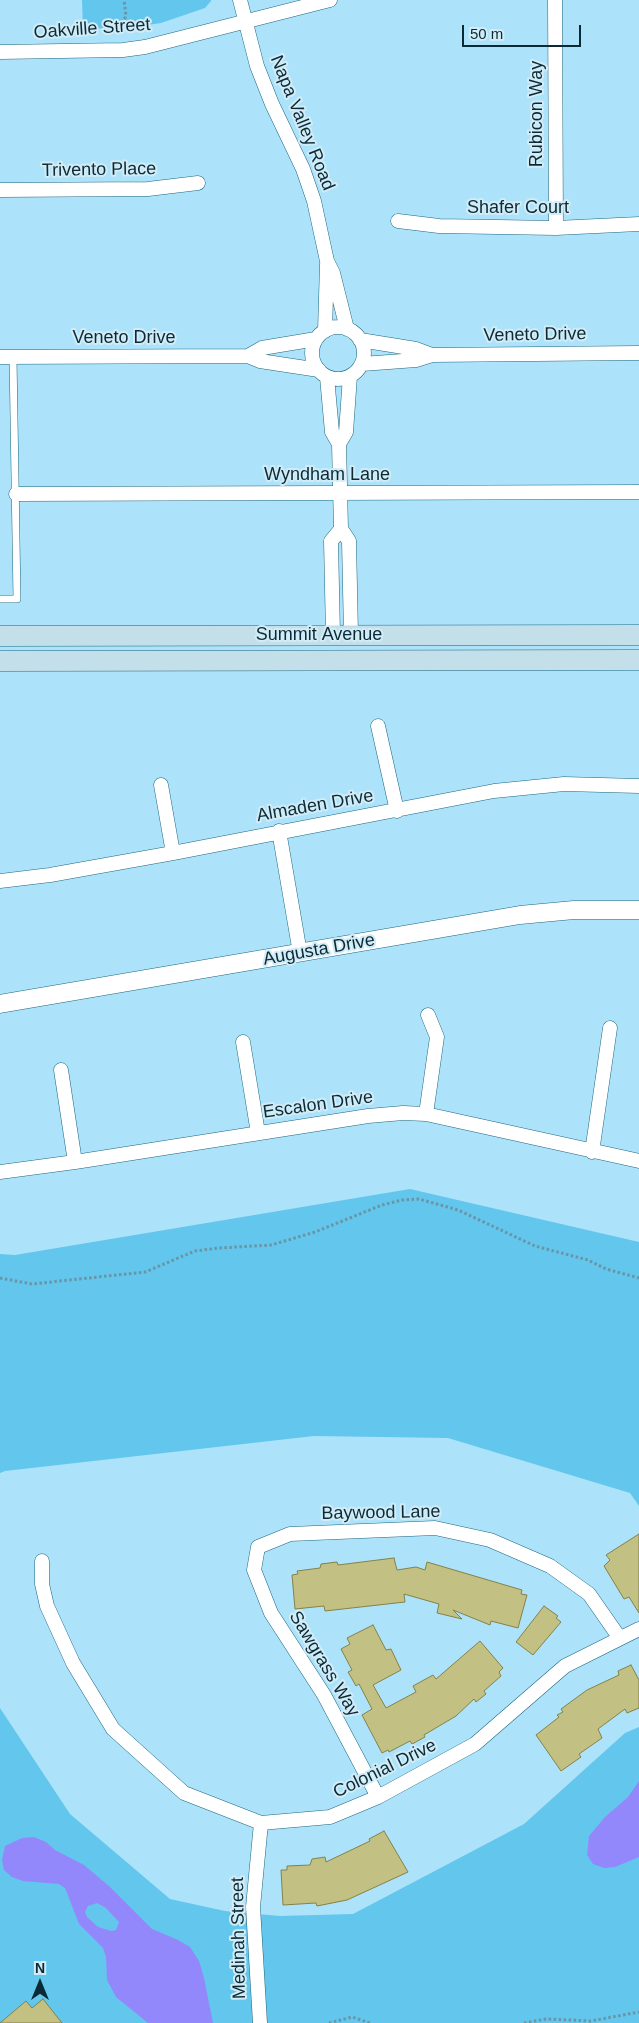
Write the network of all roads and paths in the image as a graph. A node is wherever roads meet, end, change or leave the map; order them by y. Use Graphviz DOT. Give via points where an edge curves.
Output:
graph roads {
  1 [pos="124,0"];
  2 [pos="240,0"];
  3 [pos="330,0"];
  4 [pos="555,0"];
  5 [pos="244,20"];
  6 [pos="117,32"];
  7 [pos="0,52"];
  8 [pos="198,183"];
  9 [pos="0,190"];
  10 [pos="398,221"];
  11 [pos="639,224"];
  12 [pos="556,228"];
  13 [pos="327,261"];
  14 [pos="347,329"];
  15 [pos="321,335"];
  16 [pos="360,340"];
  17 [pos="639,353"];
  18 [pos="432,355"];
  19 [pos="248,356"];
  20 [pos="7,357"];
  21 [pos="362,364"];
  22 [pos="323,373"];
  23 [pos="350,376"];
  24 [pos="339,444"];
  25 [pos="639,492"];
  26 [pos="16,494"];
  27 [pos="340,494"];
  28 [pos="0,599"];
  29 [pos="342,635"];
  30 [pos="639,635"];
  31 [pos="0,636"];
  32 [pos="639,660"];
  33 [pos="0,661"];
  34 [pos="378,726"];
  35 [pos="161,785"];
  36 [pos="639,786"];
  37 [pos="397,811"];
  38 [pos="279,831"];
  39 [pos="173,853"];
  40 [pos="0,881"];
  41 [pos="639,910"];
  42 [pos="300,953"];
  43 [pos="0,1004"];
  44 [pos="428,1015"];
  45 [pos="610,1028"];
  46 [pos="243,1042"];
  47 [pos="61,1070"];
  48 [pos="426,1114"];
  49 [pos="258,1133"];
  50 [pos="592,1152"];
  51 [pos="639,1161"];
  52 [pos="75,1162"];
  53 [pos="0,1172"];
  54 [pos="0,1278"];
  55 [pos="639,1278"];
  56 [pos="258,1547"];
  57 [pos="42,1560"];
  58 [pos="639,1629"];
  59 [pos="618,1638"];
  60 [pos="378,1797"];
  61 [pos="261,1823"];
  62 [pos="639,2012"];
  63 [pos="260,2023"];
  64 [pos="329,2023"];
  65 [pos="370,2023"];
  66 [pos="524,2023"];
  1 -- 6 [label="path" via="126,16"];
  2 -- 5 [label="street, Napa Valley Road"];
  3 -- 5 [label="street, Oakville Street"];
  4 -- 12 [label="street, Rubicon Way"];
  5 -- 7 [label="street, Oakville Street" via="123,50"];
  5 -- 13 [label="street, Napa Valley Road" via="257,66 314,200"];
  8 -- 9 [label="street, Trivento Place" via="148,189"];
  10 -- 12 [label="street, Shafer Court" via="439,226"];
  11 -- 12 [label="street, Shafer Court"];
  13 -- 14 [label="street, Napa Valley Road"];
  13 -- 15 [label="street, Napa Valley Road"];
  14 -- 15 [label="street" via="339,328"];
  14 -- 16 [label="street"];
  15 -- 19 [label="street, Veneto Drive" via="262,348"];
  15 -- 22 [label="street" via="312,356"];
  16 -- 18 [label="street, Veneto Drive" via="416,349"];
  16 -- 21 [label="street"];
  17 -- 18 [label="street, Veneto Drive"];
  18 -- 21 [label="street, Veneto Drive" via="416,360"];
  19 -- 20 [label="street, Veneto Drive"];
  19 -- 22 [label="street, Veneto Drive"];
  20 -- 26 [label="lane"];
  21 -- 23 [label="street"];
  22 -- 23 [label="street" via="334,379"];
  22 -- 24 [label="street" via="332,432"];
  23 -- 24 [label="street" via="346,432"];
  24 -- 27 [label="street"];
  25 -- 27 [label="street, Wyndham Lane"];
  26 -- 27 [label="street, Wyndham Lane"];
  26 -- 28 [label="lane" via="18,599"];
  27 -- 29 [label="street" via="341,529 349,541"];
  29 -- 30 [label="main road, Summit Avenue"];
  29 -- 31 [label="main road, Summit Avenue"];
  32 -- 33 [label="main road, Summit Avenue"];
  34 -- 37 [label="street"];
  35 -- 39 [label="street"];
  36 -- 37 [label="street, Almaden Drive" via="564,784 520,788"];
  37 -- 38 [label="street, Almaden Drive"];
  38 -- 39 [label="street, Almaden Drive"];
  38 -- 42 [label="street"];
  39 -- 40 [label="street, Almaden Drive"];
  41 -- 42 [label="street, Augusta Drive" via="574,910 520,915"];
  42 -- 43 [label="street, Augusta Drive"];
  44 -- 48 [label="street" via="436,1037"];
  45 -- 50 [label="street"];
  46 -- 49 [label="street"];
  47 -- 52 [label="street"];
  48 -- 49 [label="street, Escalon Drive" via="368,1116"];
  48 -- 50 [label="street, Escalon Drive"];
  49 -- 52 [label="street, Escalon Drive"];
  50 -- 51 [label="street, Escalon Drive"];
  52 -- 53 [label="street, Escalon Drive"];
  54 -- 55 [label="path" via="32,1284 145,1272 195,1252 271,1245 382,1205 418,1199 458,1210 535,1246"];
  56 -- 59 [label="street, Baywood Lane" via="290,1534 434,1528 490,1540 550,1566 588,1594"];
  56 -- 60 [label="street, Sawgrass Way" via="254,1570 271,1613 324,1695"];
  57 -- 61 [label="street, Colonial Drive" via="42,1584 47,1606 73,1663 113,1729 184,1794"];
  58 -- 59 [label="street, Colonial Drive"];
  59 -- 60 [label="street, Colonial Drive" via="565,1666 475,1744"];
  60 -- 61 [label="street, Colonial Drive" via="330,1817"];
  61 -- 63 [label="street, Medinah Street" via="253,1907"];
  62 -- 66 [label="path" via="591,2021 546,2019"];
  64 -- 65 [label="path" via="352,2017"];
}
